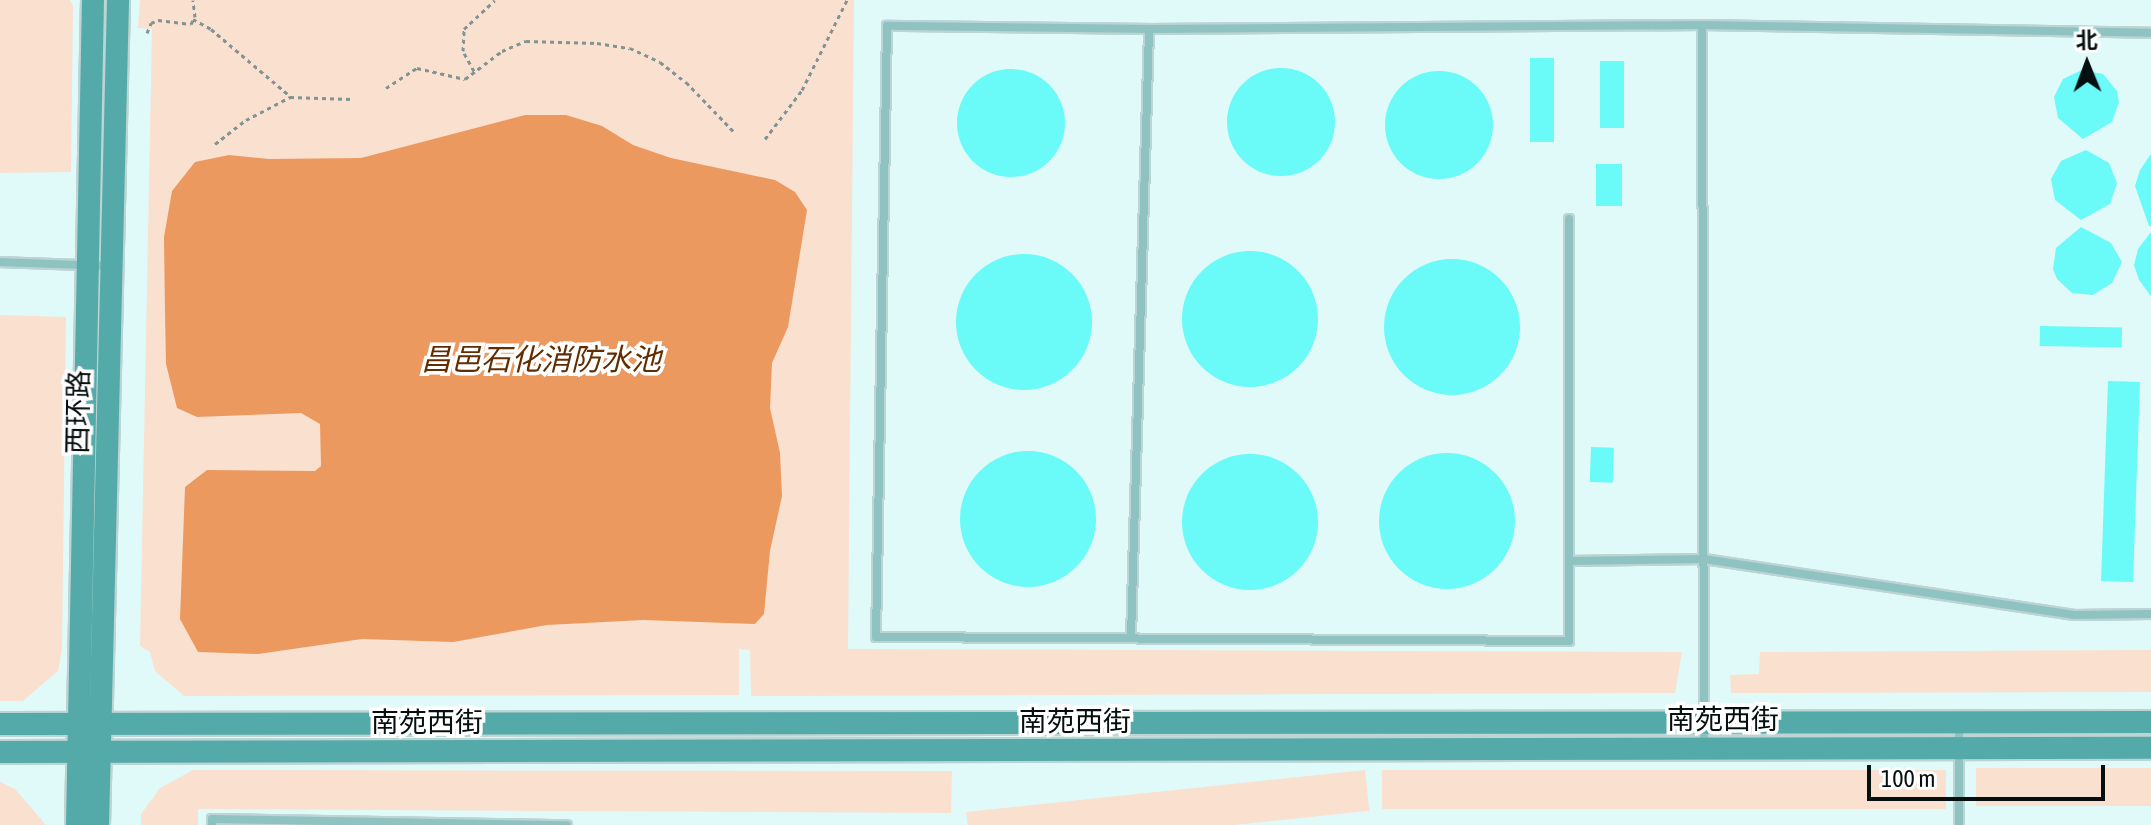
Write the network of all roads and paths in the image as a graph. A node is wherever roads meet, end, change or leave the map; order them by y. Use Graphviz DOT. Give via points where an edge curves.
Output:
graph roads {
  1 [pos="93,0"];
  2 [pos="118,0"];
  3 [pos="193,0"];
  4 [pos="495,0"];
  5 [pos="847,0"];
  6 [pos="193,19"];
  7 [pos="1702,25"];
  8 [pos="1149,29"];
  9 [pos="147,33"];
  10 [pos="2151,33"];
  11 [pos="474,72"];
  12 [pos="386,88"];
  13 [pos="290,97"];
  14 [pos="351,99"];
  15 [pos="736,134"];
  16 [pos="765,139"];
  17 [pos="215,144"];
  18 [pos="1569,219"];
  19 [pos="0,262"];
  20 [pos="88,263"];
  21 [pos="111,266"];
  22 [pos="1704,559"];
  23 [pos="1569,561"];
  24 [pos="2151,614"];
  25 [pos="1131,637"];
  26 [pos="1704,722"];
  27 [pos="1959,722"];
  28 [pos="2151,722"];
  29 [pos="0,724"];
  30 [pos="90,725"];
  31 [pos="2151,748"];
  32 [pos="1704,749"];
  33 [pos="1960,749"];
  34 [pos="0,752"];
  35 [pos="89,752"];
  36 [pos="77,825"];
  37 [pos="98,825"];
  38 [pos="212,825"];
  39 [pos="567,825"];
  40 [pos="1959,825"];
  1 -- 20 [label="main road, 西环路"];
  2 -- 21 [label="main road, 西环路"];
  3 -- 6 [label="path"];
  4 -- 11 [label="path" via="464,29 463,51"];
  5 -- 16 [label="path" via="802,90"];
  6 -- 9 [label="path" via="191,24 158,20"];
  6 -- 13 [label="path"];
  7 -- 8 [label="lane"];
  7 -- 10 [label="lane"];
  7 -- 22 [label="lane"];
  8 -- 25 [label="lane"];
  8 -- 25 [label="lane" via="887,26 876,637"];
  11 -- 12 [label="path" via="465,79 417,68"];
  11 -- 15 [label="path" via="526,41 630,48 648,54 686,82"];
  13 -- 14 [label="path"];
  13 -- 17 [label="path"];
  18 -- 23 [label="lane"];
  19 -- 20 [label="lane"];
  20 -- 21 [label="lane"];
  20 -- 30 [label="main road, 西环路"];
  21 -- 30 [label="main road, 西环路"];
  22 -- 23 [label="lane"];
  22 -- 24 [label="lane" via="2073,615"];
  22 -- 26 [label="lane"];
  23 -- 25 [label="lane" via="1569,641"];
  26 -- 27 [label="main road, 南苑西街"];
  26 -- 30 [label="main road, 南苑西街"];
  26 -- 32 [label="lane"];
  27 -- 28 [label="main road, 南苑西街"];
  27 -- 33 [label="lane"];
  29 -- 30 [label="main road, 南苑西街"];
  30 -- 35 [label="main road, 西环路"];
  31 -- 33 [label="main road, 南苑西街"];
  32 -- 33 [label="main road, 南苑西街"];
  32 -- 35 [label="main road, 南苑西街"];
  33 -- 40 [label="lane"];
  34 -- 35 [label="main road, 南苑西街"];
  35 -- 36 [label="main road, 西环路"];
  35 -- 37 [label="main road, 西环路"];
  38 -- 39 [label="lane" via="212,819"];
}
